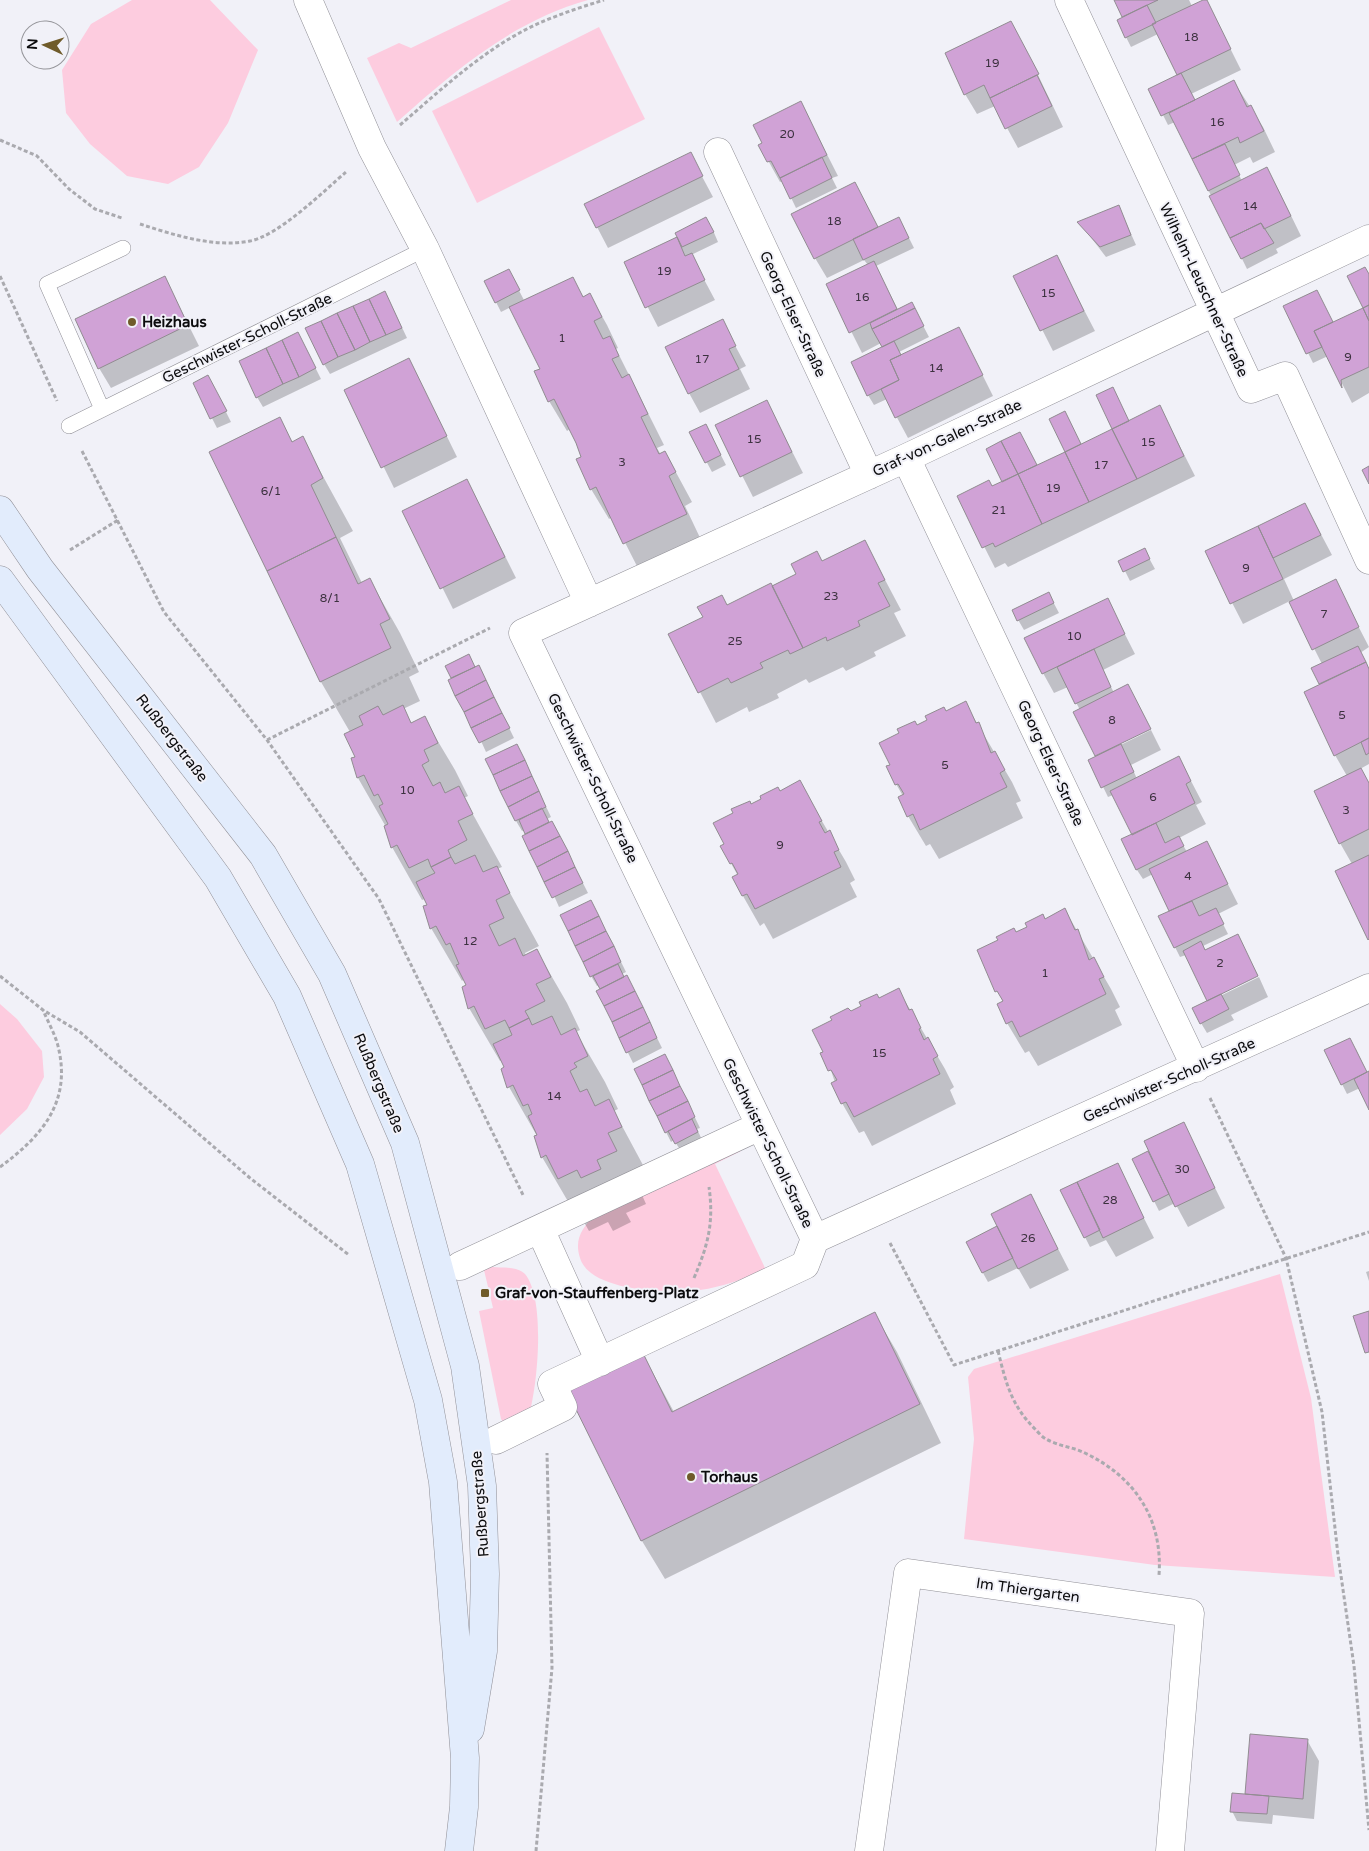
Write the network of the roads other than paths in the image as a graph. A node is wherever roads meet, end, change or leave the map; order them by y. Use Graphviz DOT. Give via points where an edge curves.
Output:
graph roads {
  1 [pos="308,0"];
  2 [pos="1069,0"];
  3 [pos="718,152"];
  4 [pos="1369,239"];
  5 [pos="123,248"];
  6 [pos="425,249"];
  7 [pos="1214,313"];
  8 [pos="102,409"];
  9 [pos="69,426"];
  10 [pos="906,458"];
  11 [pos="869,475"];
  12 [pos="0,510"];
  13 [pos="1369,560"];
  14 [pos="0,580"];
  15 [pos="589,603"];
  16 [pos="523,633"];
  17 [pos="1369,988"];
  18 [pos="1196,1068"];
  19 [pos="760,1126"];
  20 [pos="540,1229"];
  21 [pos="815,1239"];
  22 [pos="460,1266"];
  23 [pos="600,1362"];
  24 [pos="496,1440"];
  25 [pos="464,1758"];
  26 [pos="459,1851"];
  27 [pos="869,1851"];
  28 [pos="1170,1851"];
  1 -- 6 [label="street" via="372,148"];
  2 -- 7 [label="street, Wilhelm-Leuschner-Straße"];
  3 -- 11 [label="street, Georg-Elser-Straße"];
  4 -- 7 [label="street, Graf-von-Galen-Straße"];
  5 -- 8 [label="lane" via="47,284"];
  6 -- 8 [label="lane, Geschwister-Scholl-Straße"];
  6 -- 15 [label="street"];
  7 -- 10 [label="street, Graf-von-Galen-Straße"];
  7 -- 13 [label="street, Wilhelm-Leuschner-Straße" via="1251,389 1285,376"];
  8 -- 9 [label="lane, Geschwister-Scholl-Straße"];
  10 -- 11 [label="street, Graf-von-Galen-Straße"];
  10 -- 18 [label="street, Georg-Elser-Straße"];
  11 -- 15 [label="street, Graf-von-Galen-Straße"];
  12 -- 25 [label="street, Rußbergstraße" via="40,569 263,855 332,974 405,1143 464,1366 482,1486 483,1651"];
  14 -- 25 [label="street, Rußbergstraße" via="218,878 286,996 360,1164 428,1400 443,1482"];
  15 -- 16 [label="street, Graf-von-Galen-Straße"];
  16 -- 19 [label="street, Geschwister-Scholl-Straße"];
  17 -- 18 [label="street, Geschwister-Scholl-Straße"];
  18 -- 21 [label="street, Geschwister-Scholl-Straße"];
  19 -- 20 [label="street"];
  19 -- 21 [label="street, Geschwister-Scholl-Straße"];
  20 -- 22 [label="street"];
  20 -- 23 [label="street"];
  21 -- 23 [label="street" via="805,1265"];
  23 -- 24 [label="street" via="552,1384 563,1406"];
  25 -- 26 [label="street, Rußbergstraße" via="464,1807"];
  27 -- 28 [label="street, Im Thiergarten" via="908,1573 1190,1612"];
}
